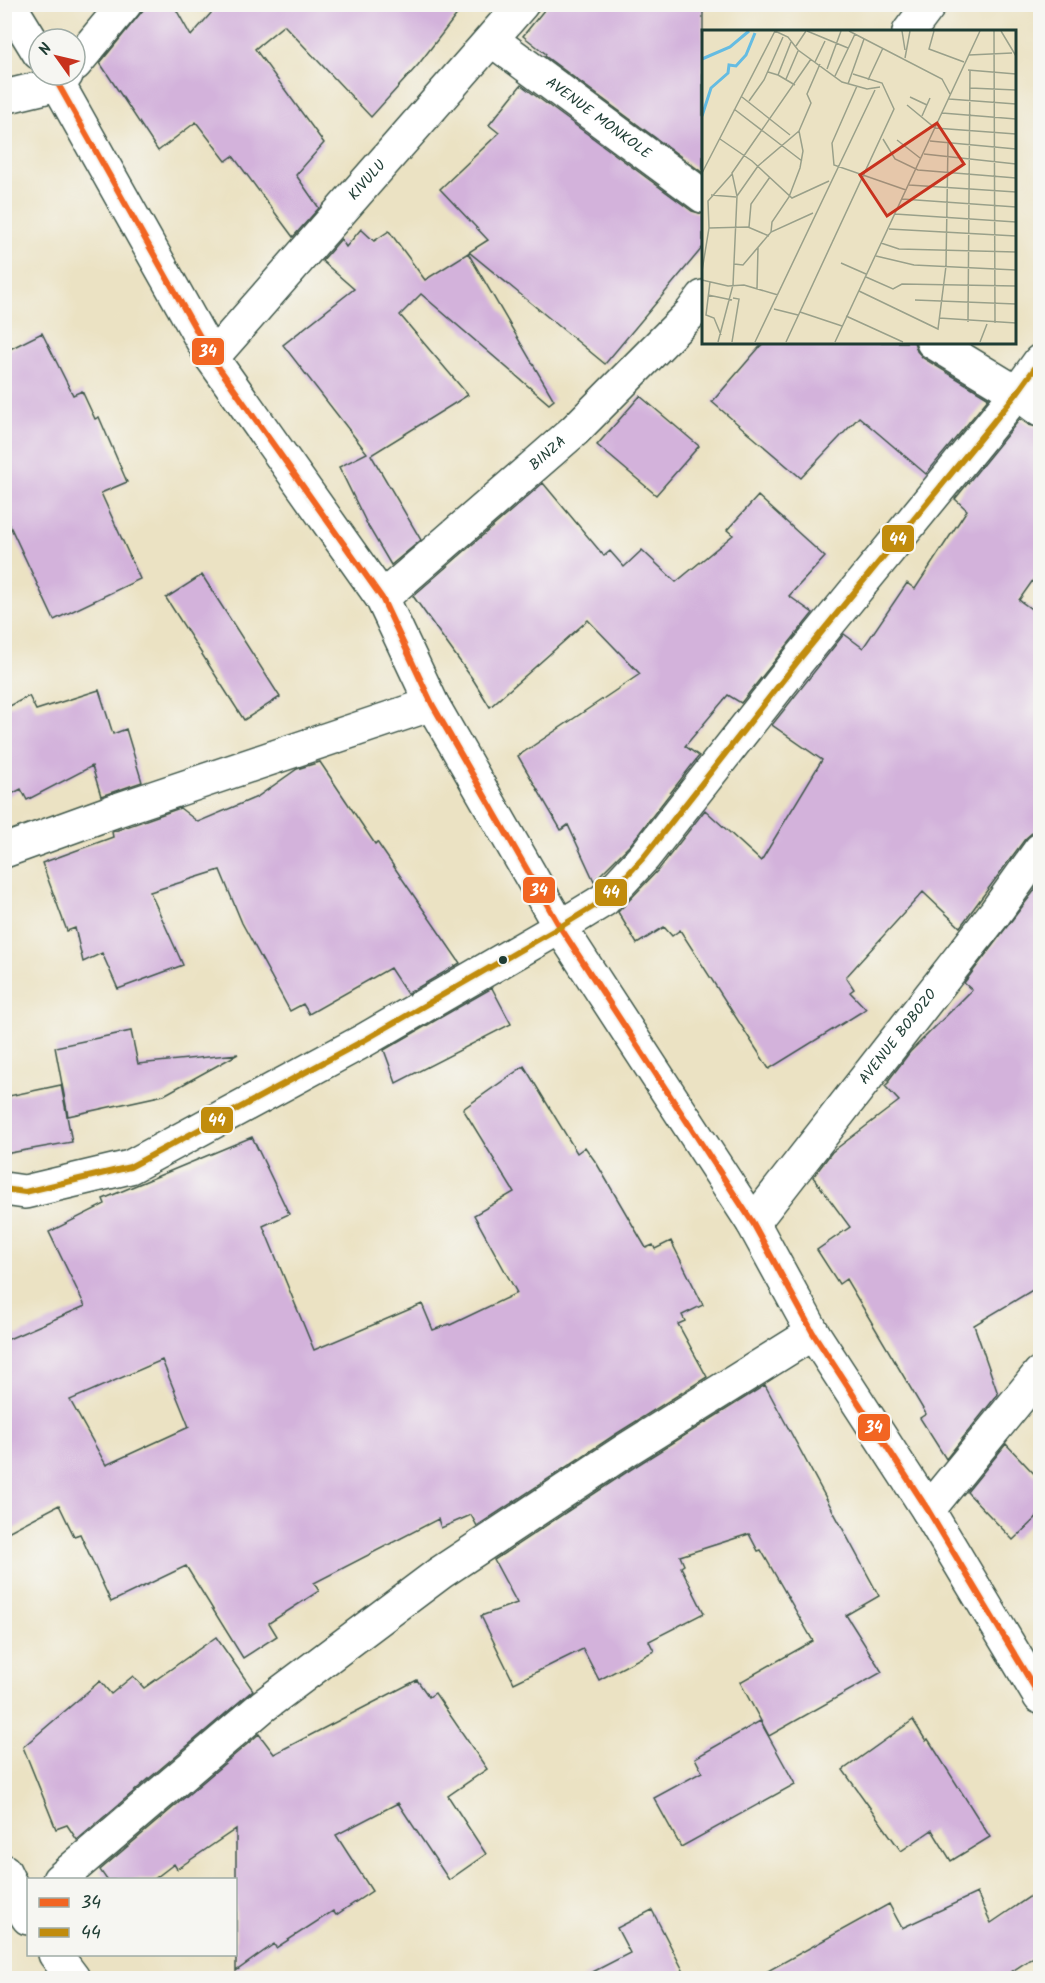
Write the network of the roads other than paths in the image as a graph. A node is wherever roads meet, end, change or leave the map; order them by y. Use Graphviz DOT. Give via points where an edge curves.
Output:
graph roads {
  1 [pos="9,4"];
  2 [pos="125,4"];
  3 [pos="522,4"];
  4 [pos="930,4"];
  5 [pos="910,30"];
  6 [pos="27,33"];
  7 [pos="492,40"];
  8 [pos="87,48"];
  9 [pos="31,87"];
  10 [pos="69,87"];
  11 [pos="4,97"];
  12 [pos="702,195"];
  13 [pos="702,298"];
  14 [pos="936,344"];
  15 [pos="212,358"];
  16 [pos="1041,361"];
  17 [pos="1029,401"];
  18 [pos="382,598"];
  19 [pos="432,704"];
  20 [pos="1041,850"];
  21 [pos="4,851"];
  22 [pos="560,927"];
  23 [pos="4,1189"];
  24 [pos="753,1223"];
  25 [pos="813,1333"];
  26 [pos="1041,1373"];
  27 [pos="928,1510"];
  28 [pos="1041,1697"];
  29 [pos="4,1871"];
  30 [pos="61,1878"];
  31 [pos="21,1915"];
  32 [pos="56,1956"];
  33 [pos="73,1978"];
  1 -- 6 [label="main road"];
  2 -- 8 [label="main road"];
  3 -- 7 [label="main road, KIVULU"];
  4 -- 5 [label="main road"];
  7 -- 12 [label="main road, AVENUE MONKOLE"];
  7 -- 15 [label="main road, KIVULU"];
  9 -- 11 [label="main road"];
  10 -- 15 [label="main road"];
  13 -- 18 [label="main road, BINZA" via="574,431"];
  14 -- 17 [label="main road"];
  15 -- 18 [label="main road"];
  16 -- 17 [label="main road"];
  17 -- 22 [label="main road" via="798,661 644,856 604,900"];
  18 -- 19 [label="main road"];
  19 -- 21 [label="main road"];
  19 -- 22 [label="main road"];
  20 -- 24 [label="main road, AVENUE BOBOZO"];
  22 -- 23 [label="main road" via="363,1041 130,1167 26,1192"];
  22 -- 24 [label="main road"];
  24 -- 25 [label="main road"];
  25 -- 27 [label="main road"];
  25 -- 30 [label="main road" via="440,1573 263,1706"];
  26 -- 27 [label="main road"];
  27 -- 28 [label="main road"];
  29 -- 31 [label="main road"];
  32 -- 33 [label="main road"];
}
